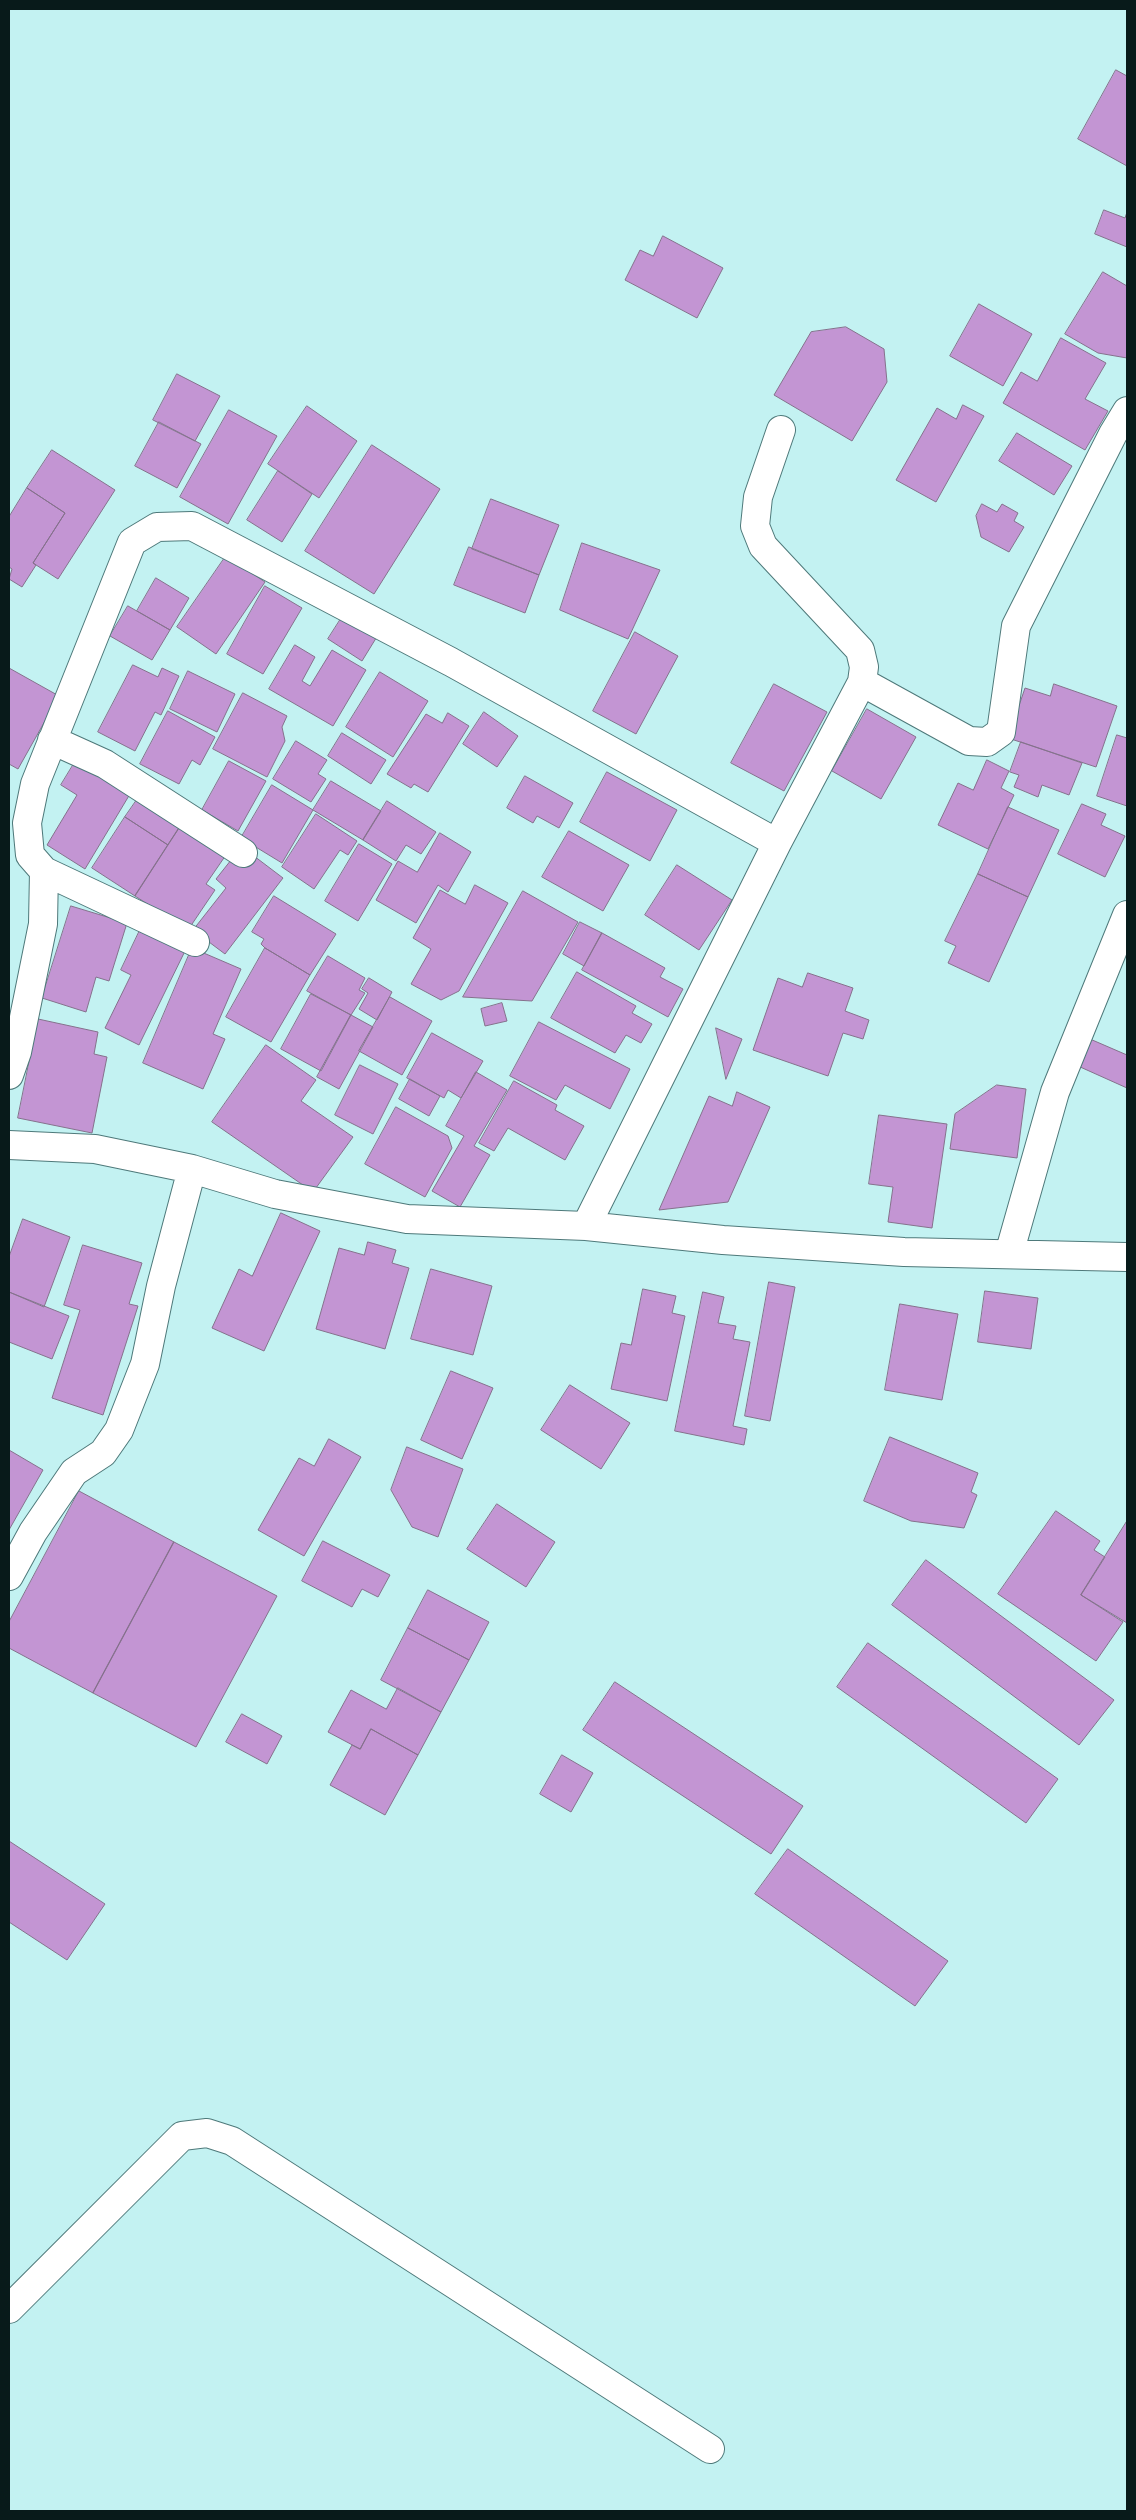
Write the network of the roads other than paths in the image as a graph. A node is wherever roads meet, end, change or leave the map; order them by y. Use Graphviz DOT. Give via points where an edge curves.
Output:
graph roads {
  1 [pos="1127,411"];
  2 [pos="781,430"];
  3 [pos="862,682"];
  4 [pos="52,740"];
  5 [pos="777,843"];
  6 [pos="243,853"];
  7 [pos="44,871"];
  8 [pos="1127,915"];
  9 [pos="195,942"];
  10 [pos="9,1075"];
  11 [pos="9,1145"];
  12 [pos="192,1169"];
  13 [pos="586,1226"];
  14 [pos="1009,1254"];
  15 [pos="1127,1257"];
  16 [pos="9,1576"];
  17 [pos="9,2309"];
  18 [pos="710,2449"];
  1 -- 3 [label="street" via="1016,626 1001,732 987,742 969,742"];
  2 -- 3 [label="street" via="758,497 755,526 762,546 860,650 864,667"];
  3 -- 5 [label="street"];
  4 -- 5 [label="street" via="132,542 157,528 192,526 451,662"];
  4 -- 6 [label="street" via="105,764"];
  4 -- 7 [label="street" via="35,784 27,823 30,855"];
  5 -- 13 [label="street"];
  7 -- 9 [label="street"];
  7 -- 10 [label="street" via="43,924 18,1052"];
  8 -- 14 [label="street" via="1055,1092"];
  11 -- 12 [label="street" via="95,1149"];
  12 -- 13 [label="street" via="275,1194 407,1219"];
  12 -- 16 [label="street" via="144,1364 119,1430 103,1453 74,1472 33,1532"];
  13 -- 14 [label="street" via="752,1242 904,1252"];
  14 -- 15 [label="street"];
  17 -- 18 [label="street" via="182,2136 207,2133 232,2140"];
}
